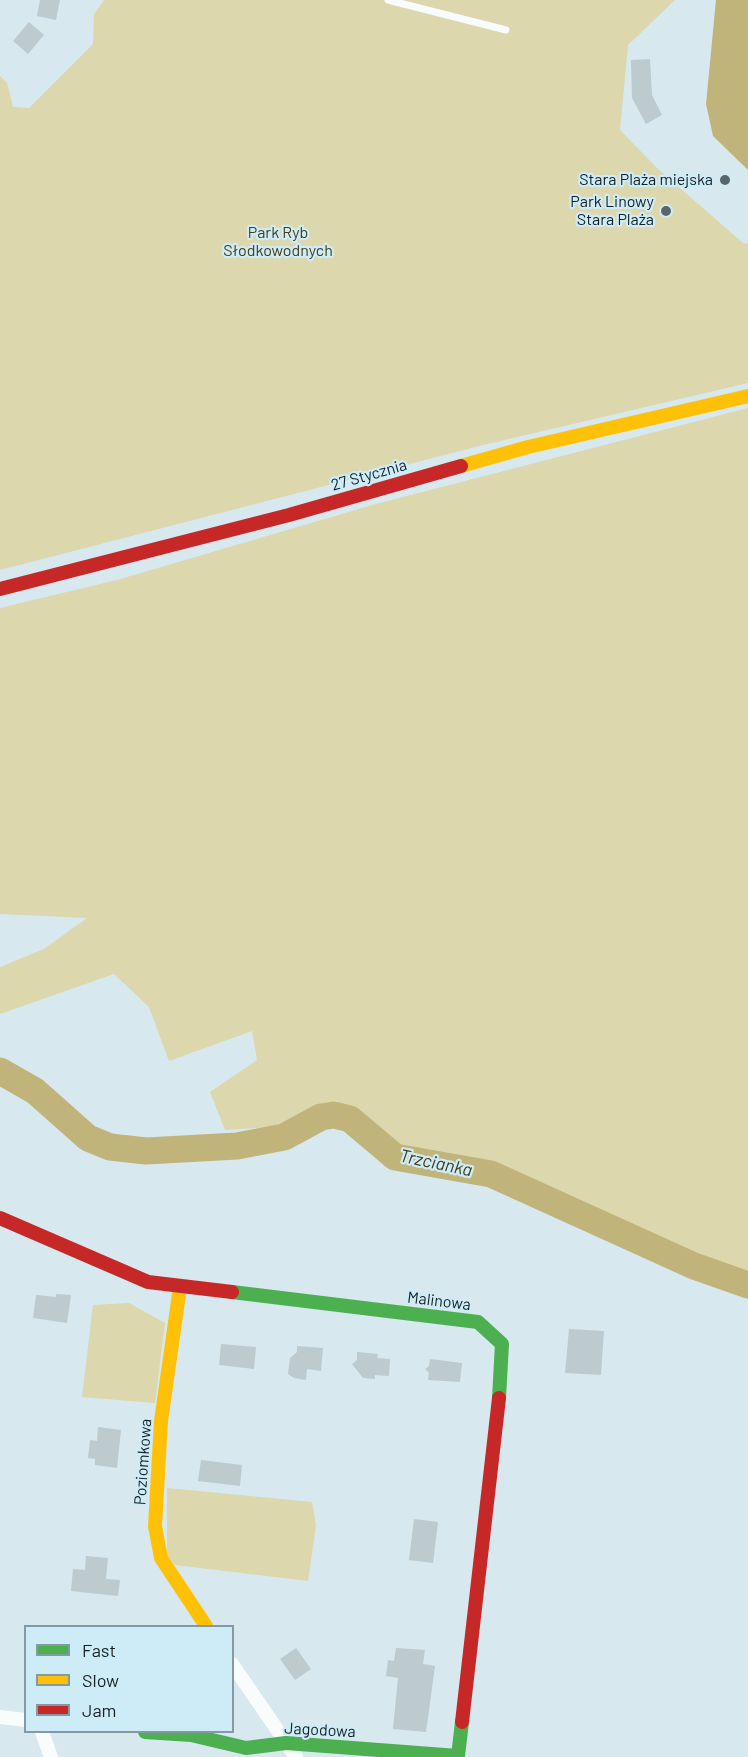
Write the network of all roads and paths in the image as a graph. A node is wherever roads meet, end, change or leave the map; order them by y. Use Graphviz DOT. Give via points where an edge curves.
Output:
graph roads {
  1 [pos="388,0"];
  2 [pos="506,30"];
  3 [pos="748,396"];
  4 [pos="0,589"];
  5 [pos="0,1218"];
  6 [pos="180,1287"];
  7 [pos="205,1625"];
  8 [pos="234,1667"];
  9 [pos="0,1718"];
  10 [pos="24,1720"];
  11 [pos="43,1733"];
  12 [pos="175,1733"];
  13 [pos="286,1743"];
  14 [pos="458,1756"];
  15 [pos="51,1757"];
  16 [pos="296,1757"];
  1 -- 2 [label="lane"];
  3 -- 4 [label="street, 27 Stycznia" via="528,447 289,515"];
  5 -- 6 [label="street, Malinowa" via="148,1282"];
  6 -- 7 [label="street, Poziomkowa" via="161,1421 155,1526 161,1558"];
  6 -- 14 [label="street, Malinowa" via="478,1322 502,1344"];
  8 -- 13 [label="street"];
  9 -- 10 [label="street"];
  11 -- 15 [label="street"];
  12 -- 13 [label="street, Jagodowa" via="246,1748"];
  13 -- 14 [label="street, Jagodowa"];
  13 -- 16 [label="street"];
}
